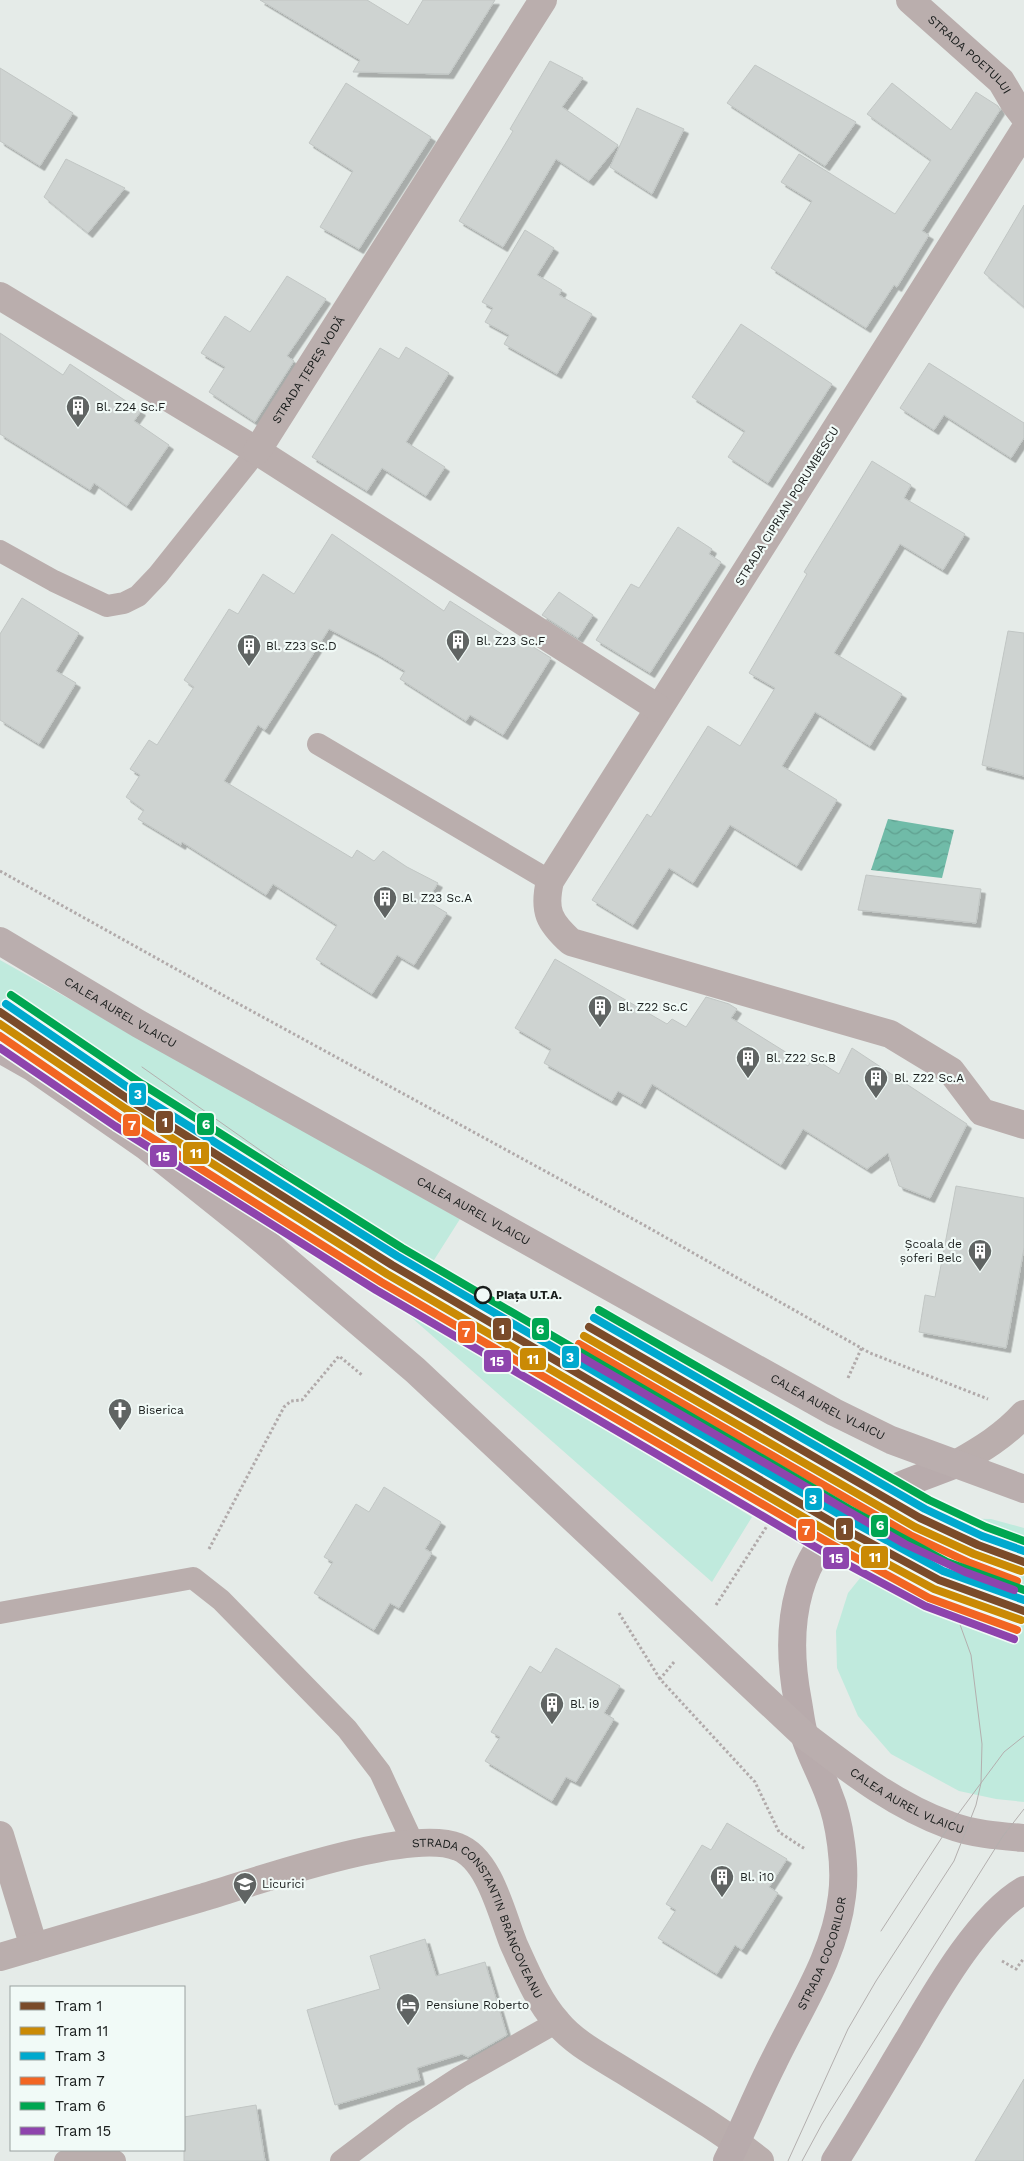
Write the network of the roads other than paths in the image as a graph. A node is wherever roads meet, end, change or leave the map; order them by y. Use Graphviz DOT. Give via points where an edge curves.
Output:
graph roads {
  1 [pos="543,0"];
  2 [pos="910,0"];
  3 [pos="1012,84"];
  4 [pos="1024,116"];
  5 [pos="1024,131"];
  6 [pos="0,296"];
  7 [pos="257,451"];
  8 [pos="0,551"];
  9 [pos="658,708"];
  10 [pos="318,744"];
  11 [pos="550,881"];
  12 [pos="0,941"];
  13 [pos="0,1049"];
  14 [pos="1024,1125"];
  15 [pos="1024,1414"];
  16 [pos="956,1464"];
  17 [pos="1024,1489"];
  18 [pos="0,1612"];
  19 [pos="804,1735"];
  20 [pos="0,1835"];
  21 [pos="1024,1838"];
  22 [pos="413,1843"];
  23 [pos="1024,1890"];
  24 [pos="34,1947"];
  25 [pos="0,1957"];
  26 [pos="557,2022"];
  27 [pos="731,2152"];
  28 [pos="65,2161"];
  29 [pos="115,2161"];
  30 [pos="342,2161"];
  31 [pos="760,2161"];
  32 [pos="835,2161"];
  1 -- 7 [label="street, STRADA ȚEPEȘ VODĂ"];
  2 -- 3 [label="street, STRADA POETULUI"];
  3 -- 4 [label="street, STRADA POETULUI" via="1014,103"];
  5 -- 9 [label="street, STRADA CIPRIAN PORUMBESCU"];
  6 -- 7 [label="street"];
  7 -- 8 [label="lane, STRADA ȚEPEȘ VODĂ" via="158,575 138,596 124,603 107,606"];
  7 -- 9 [label="street"];
  9 -- 11 [label="street, STRADA CIPRIAN PORUMBESCU"];
  10 -- 11 [label="lane"];
  11 -- 14 [label="street" via="547,907 556,928 571,942 890,1034 951,1072 982,1112"];
  12 -- 16 [label="main road, CALEA AUREL VLAICU" via="139,1024 834,1412 891,1440"];
  13 -- 19 [label="main road, CALEA AUREL VLAICU" via="32,1067 147,1146 252,1230 408,1363"];
  15 -- 16 [label="street" via="994,1443"];
  16 -- 17 [label="main road, CALEA AUREL VLAICU"];
  16 -- 19 [label="main road" via="866,1502 827,1538 810,1564 797,1596 791,1630 794,1682"];
  18 -- 22 [label="lane" via="193,1578 221,1600 347,1729 380,1772"];
  19 -- 21 [label="main road, CALEA AUREL VLAICU" via="900,1804 950,1826"];
  19 -- 27 [label="main road, STRADA COCORILOR" via="830,1796 840,1832 843,1894 834,1936 825,1959"];
  20 -- 24 [label="street"];
  22 -- 24 [label="street, STRADA CONSTANTIN BRÂNCOVEANU" via="314,1865"];
  22 -- 26 [label="street, STRADA CONSTANTIN BRÂNCOVEANU" via="459,1847 473,1857 486,1874 514,1945"];
  23 -- 32 [label="main road" via="1012,1897 988,1921 951,1971"];
  24 -- 25 [label="street, STRADA CONSTANTIN BRÂNCOVEANU"];
  26 -- 27 [label="street, STRADA CONSTANTIN BRÂNCOVEANU"];
  26 -- 30 [label="lane" via="460,2077 402,2115"];
  27 -- 31 [label="street, STRADA CONSTANTIN BRÂNCOVEANU"];
  28 -- 29 [label="lane" via="83,2155 102,2155"];
}
